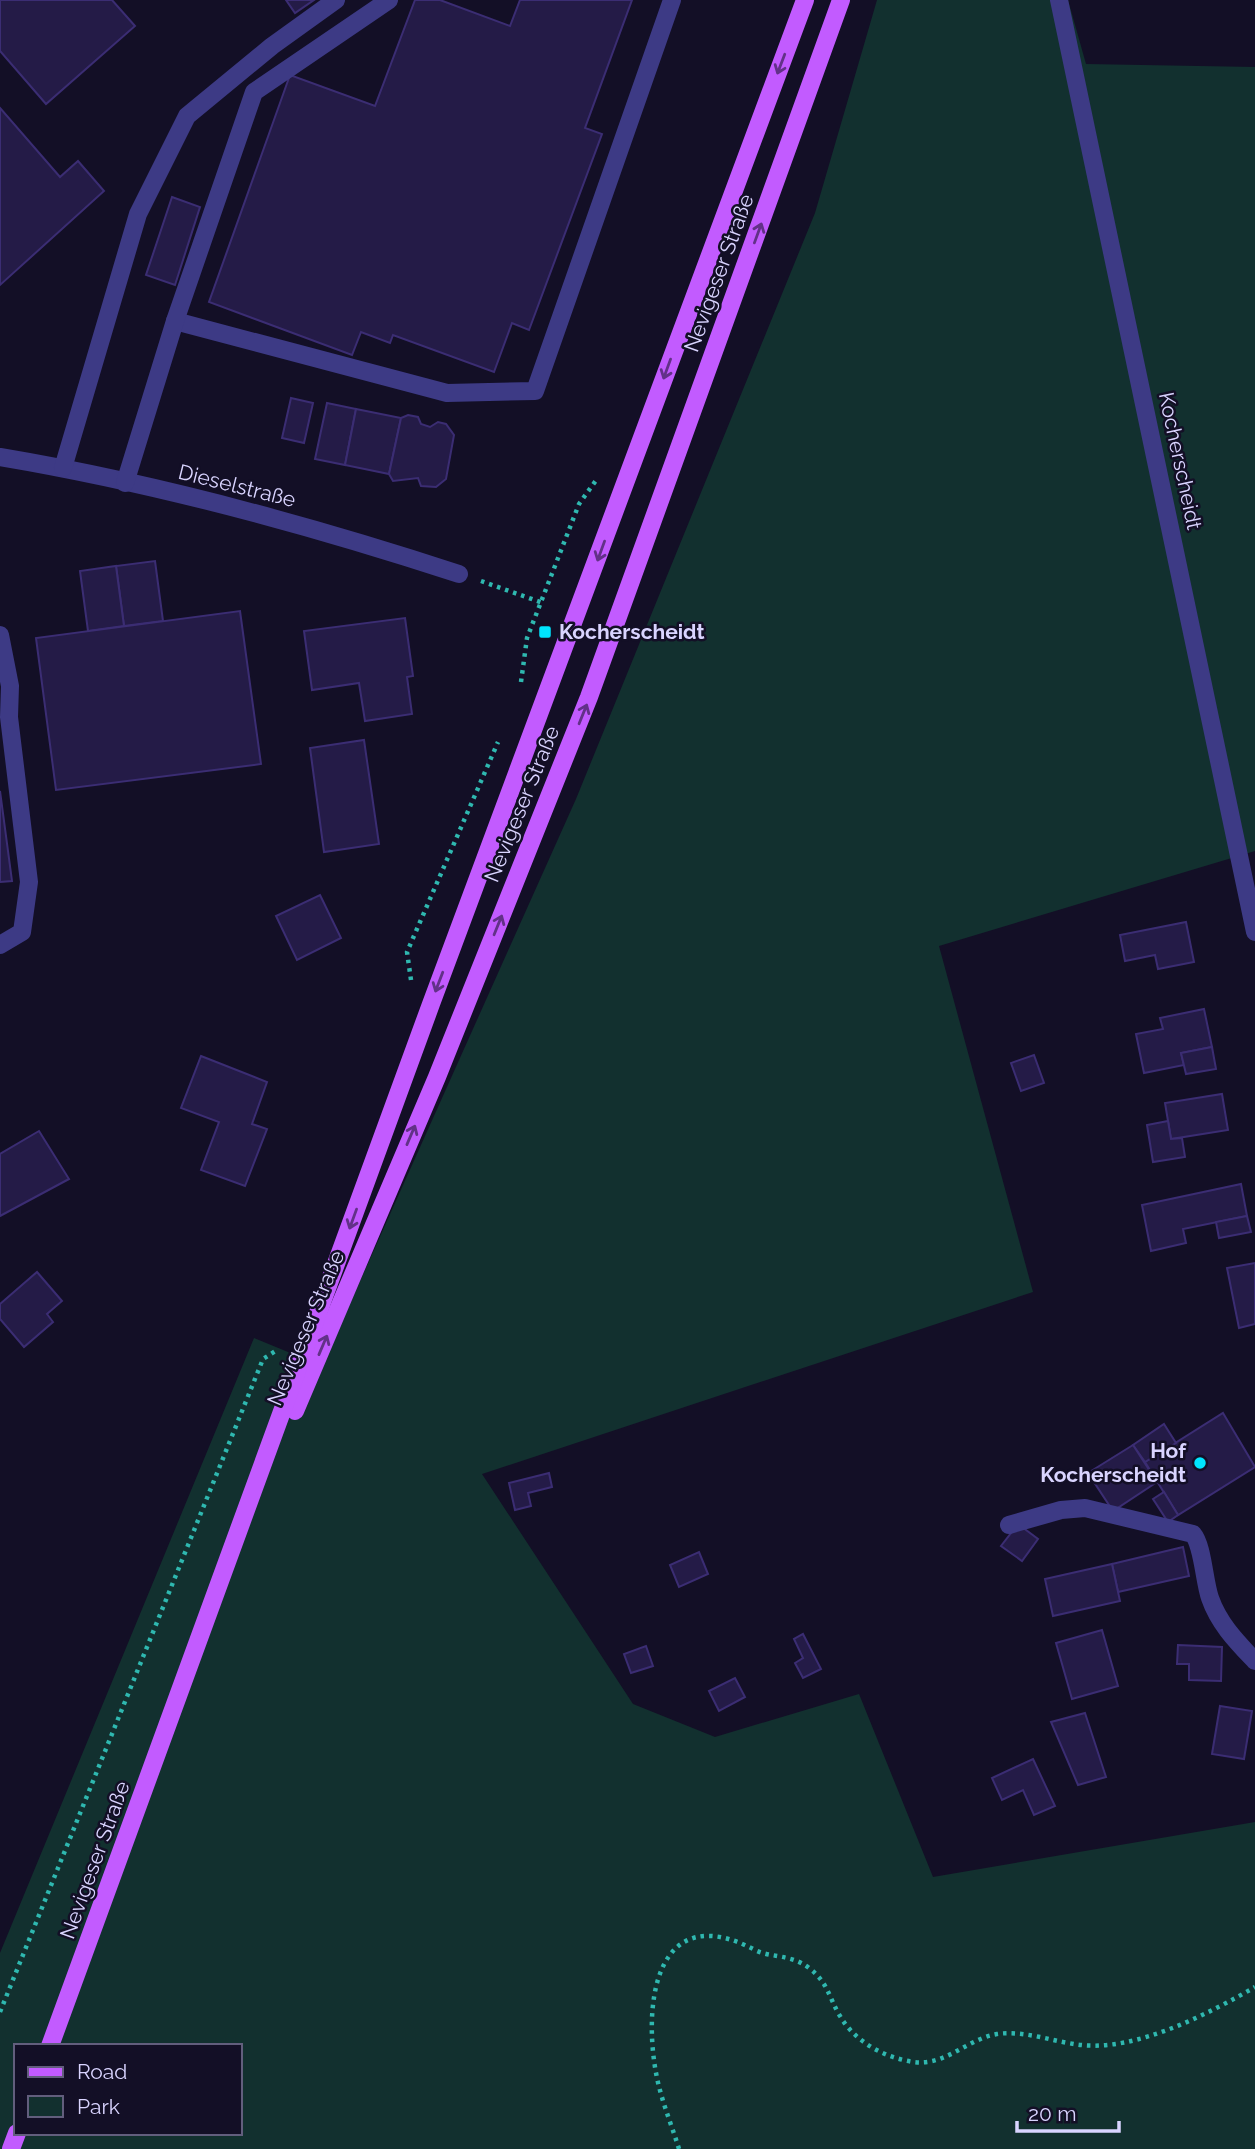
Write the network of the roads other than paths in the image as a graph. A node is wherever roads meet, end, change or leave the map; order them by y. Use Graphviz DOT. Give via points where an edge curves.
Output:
graph roads {
  1 [pos="336,0"];
  2 [pos="389,0"];
  3 [pos="672,0"];
  4 [pos="804,0"];
  5 [pos="841,0"];
  6 [pos="1059,0"];
  7 [pos="175,321"];
  8 [pos="0,457"];
  9 [pos="63,468"];
  10 [pos="125,483"];
  11 [pos="459,574"];
  12 [pos="0,635"];
  13 [pos="1255,932"];
  14 [pos="0,945"];
  15 [pos="1009,1525"];
  16 [pos="211,1611"];
  17 [pos="1255,1661"];
  18 [pos="51,2044"];
  1 -- 9 [label="street" via="187,116 138,214"];
  2 -- 7 [label="street" via="254,92"];
  3 -- 7 [label="street" via="535,391 447,393"];
  4 -- 16 [label="main road, Nevigeser Straße, one-way"];
  16 -- 5 [label="main road, Nevigeser Straße, one-way" via="437,1077 589,697"];
  6 -- 13 [label="street, Kocherscheidt"];
  7 -- 10 [label="street"];
  8 -- 9 [label="street, Dieselstraße"];
  9 -- 10 [label="street, Dieselstraße"];
  10 -- 11 [label="street, Dieselstraße" via="343,536"];
  12 -- 14 [label="street" via="10,686 9,717 29,882 22,932"];
  15 -- 17 [label="street" via="1060,1510 1085,1508 1193,1534 1220,1620"];
  16 -- 18 [label="main road, Nevigeser Straße"];
}
